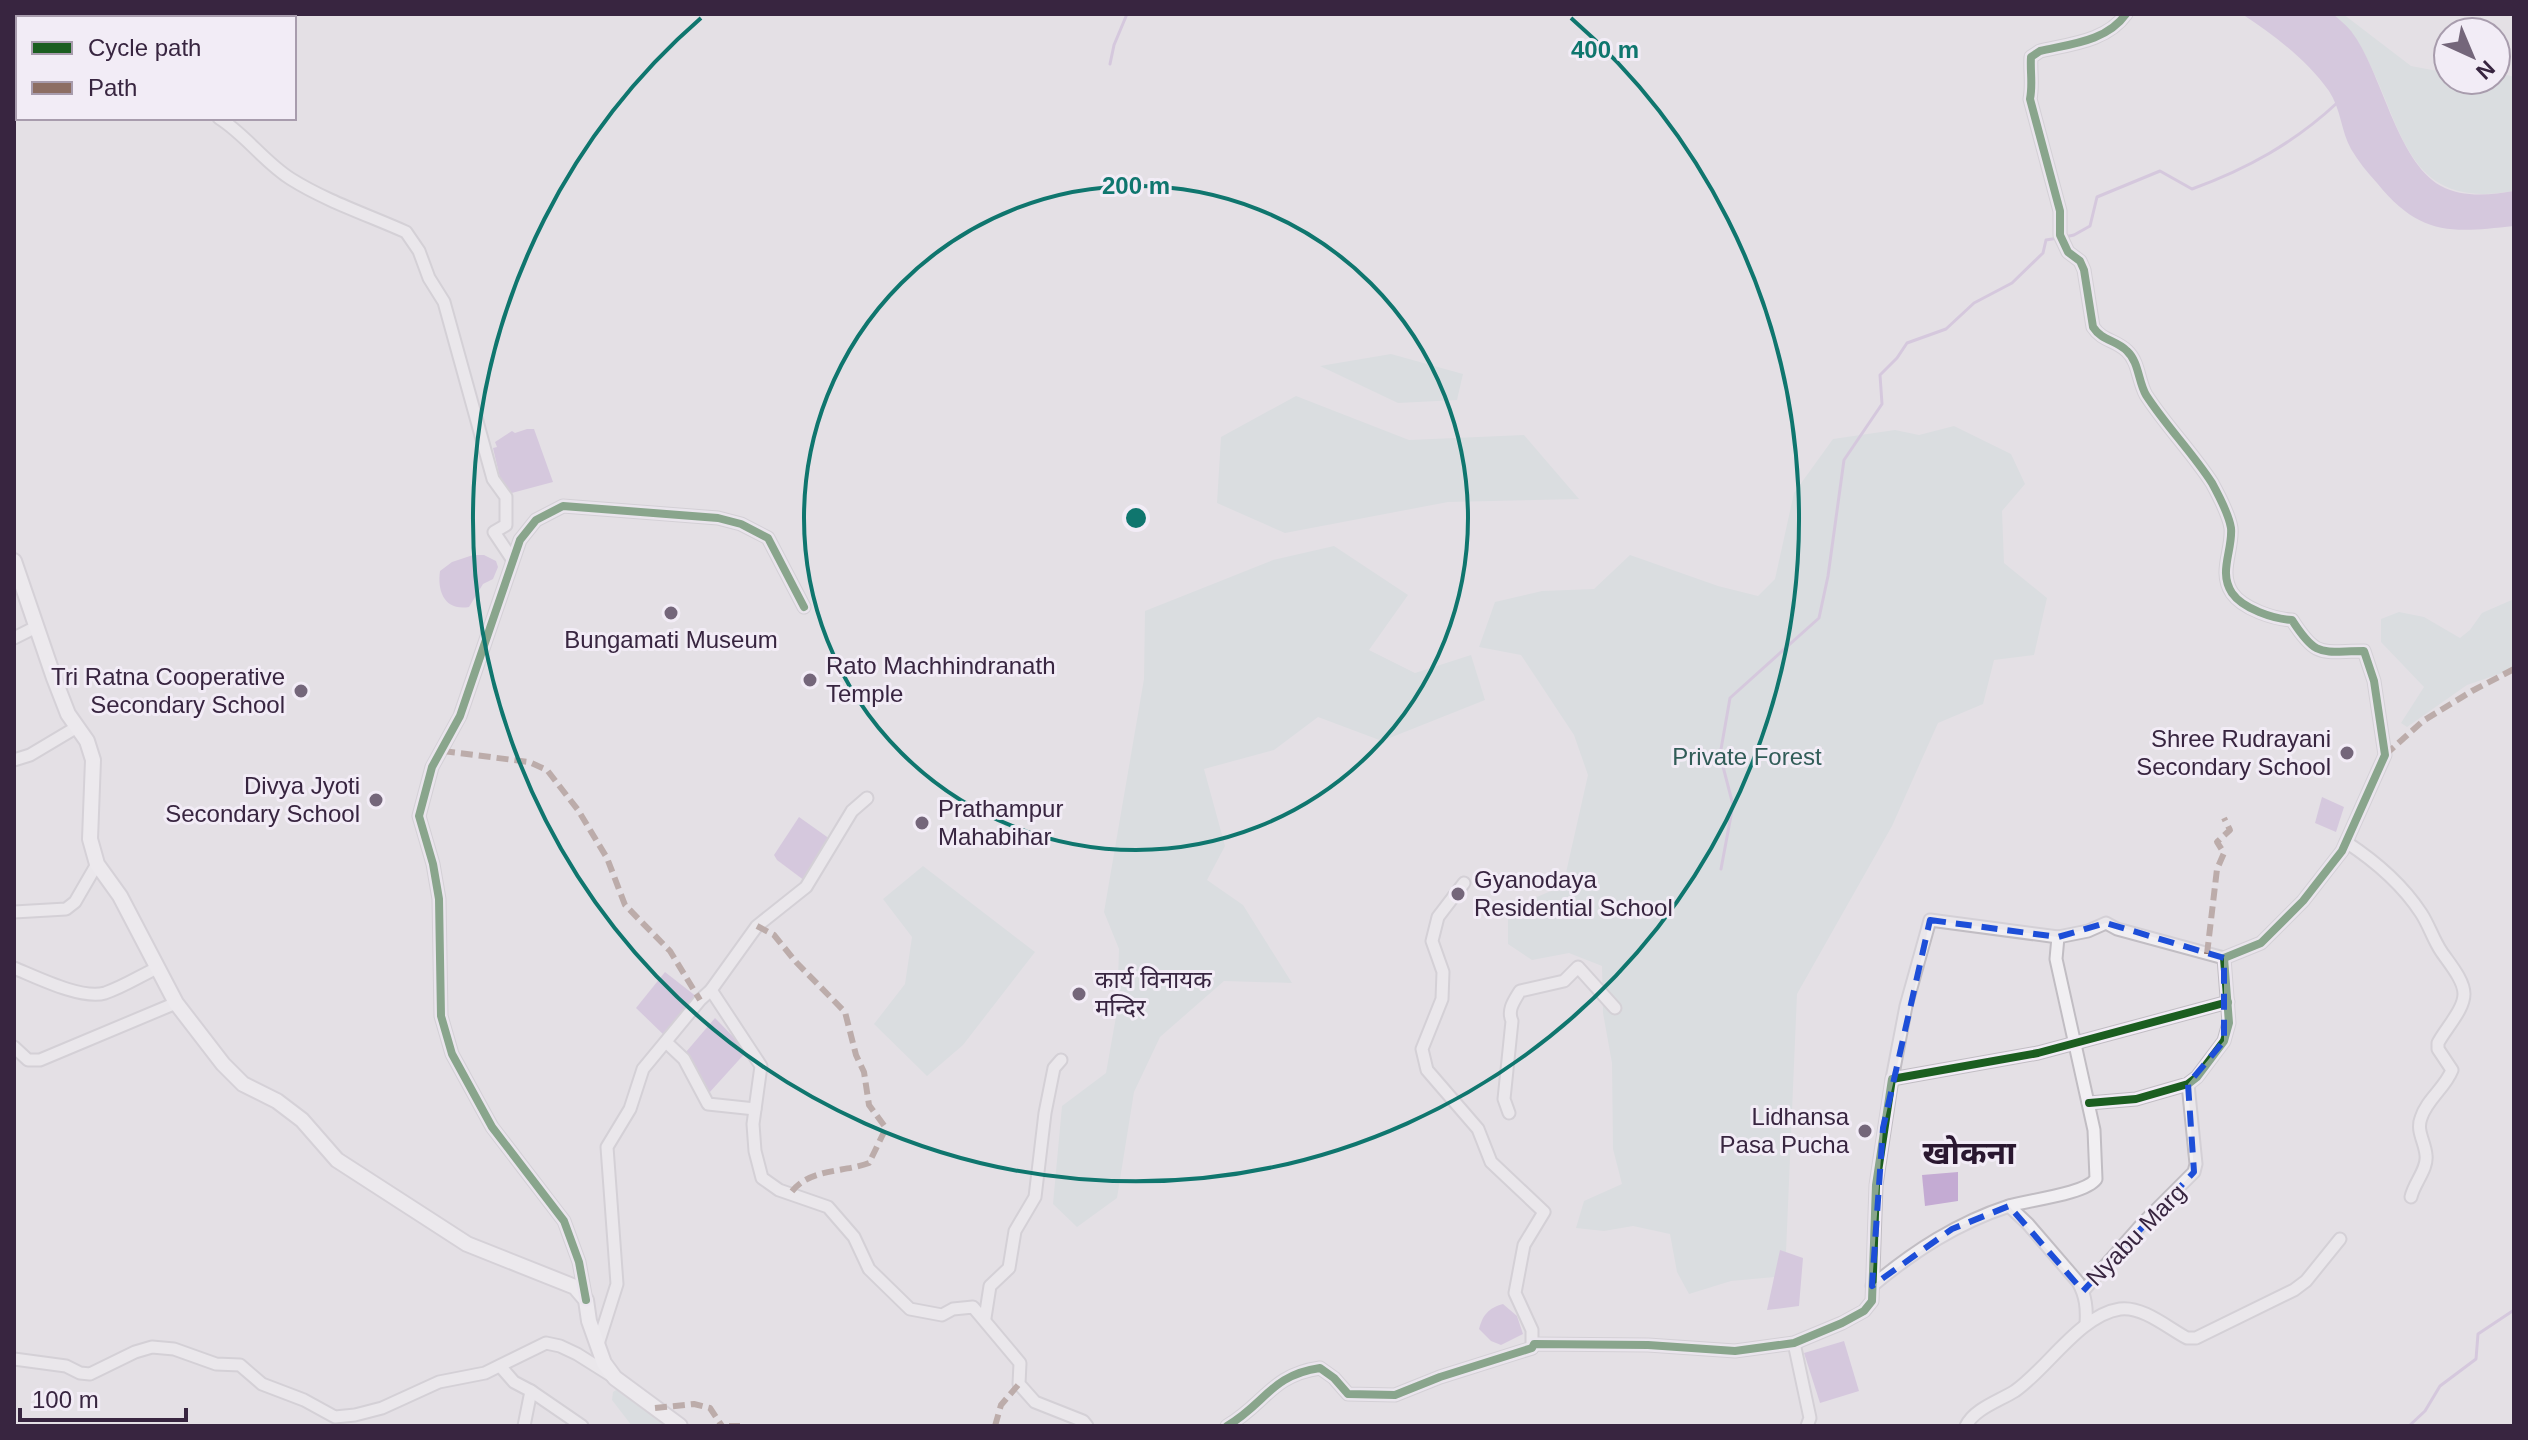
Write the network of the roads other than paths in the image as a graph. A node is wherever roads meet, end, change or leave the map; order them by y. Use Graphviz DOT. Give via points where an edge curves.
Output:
graph roads {
  1 [pos="2126,14"];
  2 [pos="222,120"];
  3 [pos="512,559"];
  4 [pos="14,561"];
  5 [pos="804,607"];
  6 [pos="36,627"];
  7 [pos="14,638"];
  8 [pos="77,727"];
  9 [pos="14,760"];
  10 [pos="867,798"];
  11 [pos="2346,842"];
  12 [pos="97,864"];
  13 [pos="1464,883"];
  14 [pos="14,912"];
  15 [pos="2058,937"];
  16 [pos="2224,958"];
  17 [pos="14,968"];
  18 [pos="157,968"];
  19 [pos="711,990"];
  20 [pos="2228,1002"];
  21 [pos="176,1003"];
  22 [pos="1615,1008"];
  23 [pos="2076,1042"];
  24 [pos="667,1043"];
  25 [pos="14,1047"];
  26 [pos="1061,1060"];
  27 [pos="1892,1079"];
  28 [pos="2188,1084"];
  29 [pos="2089,1103"];
  30 [pos="755,1109"];
  31 [pos="1509,1113"];
  32 [pos="2411,1197"];
  33 [pos="2009,1206"];
  34 [pos="2340,1239"];
  35 [pos="1872,1286"];
  36 [pos="2083,1291"];
  37 [pos="586,1300"];
  38 [pos="985,1318"];
  39 [pos="2086,1324"];
  40 [pos="1794,1343"];
  41 [pos="598,1344"];
  42 [pos="1532,1348"];
  43 [pos="14,1359"];
  44 [pos="500,1366"];
  45 [pos="615,1378"];
  46 [pos="531,1391"];
  47 [pos="524,1426"];
  48 [pos="582,1426"];
  49 [pos="680,1426"];
  50 [pos="1087,1426"];
  51 [pos="1227,1426"];
  52 [pos="1807,1426"];
  53 [pos="1966,1426"];
  1 -- 11 [label="street" via="2107,33 2031,57 2030,99 2060,211 2060,235 2084,270 2093,327 2103,339 2128,351 2145,393 2213,484 2231,527 2226,566 2233,595 2247,606 2292,620 2317,651 2364,651 2385,755"];
  2 -- 3 [label="street" via="292,180 406,232 413,241 444,302 493,479 506,497 506,525 494,532"];
  3 -- 5 [label="street" via="536,520 563,506 718,518 768,538"];
  3 -- 37 [label="street" via="460,716 432,767 419,816 439,899 441,1016 452,1054 492,1127 564,1221"];
  4 -- 6 [label="main road"];
  6 -- 7 [label="street"];
  6 -- 8 [label="main road"];
  8 -- 9 [label="street"];
  8 -- 12 [label="main road" via="93,760 90,839"];
  10 -- 19 [label="street" via="852,811 806,887 757,926"];
  11 -- 16 [label="street" via="2303,901 2261,943"];
  11 -- 32 [label="street" via="2400,885 2424,916 2464,992 2438,1043 2452,1070 2429,1099 2418,1125 2426,1164"];
  12 -- 14 [label="street" via="66,909"];
  12 -- 18 [label="main road"];
  13 -- 42 [label="street" via="1438,917 1432,941 1443,972 1442,999 1422,1049 1427,1070 1478,1129 1491,1162 1544,1212 1524,1245 1515,1293 1532,1330"];
  15 -- 16 [label="street" via="2106,923"];
  15 -- 23 [label="street" via="2056,959"];
  15 -- 27 [label="street" via="1930,920"];
  16 -- 20 [label="street"];
  17 -- 18 [label="street" via="95,994"];
  18 -- 21 [label="main road"];
  19 -- 24 [label="street"];
  19 -- 30 [label="street" via="761,1066"];
  20 -- 23 [label="street"];
  20 -- 28 [label="street" via="2224,1041"];
  21 -- 25 [label="street" via="40,1060 28,1060"];
  21 -- 37 [label="main road" via="243,1084 302,1120 337,1160 467,1244 575,1287"];
  22 -- 31 [label="street" via="1578,967 1564,981 1520,991 1510,1016 1504,1099"];
  23 -- 27 [label="street"];
  23 -- 29 [label="street"];
  24 -- 30 [label="street" via="684,1059 708,1104"];
  24 -- 41 [label="street" via="643,1069 630,1109 607,1147 617,1284"];
  26 -- 38 [label="street" via="1054,1068 1045,1113 1035,1197 1015,1231 1009,1268 990,1286"];
  27 -- 35 [label="street" via="1876,1185"];
  28 -- 29 [label="street" via="2136,1099"];
  28 -- 36 [label="street, Nyabu Marg" via="2194,1172"];
  29 -- 33 [label="street" via="2096,1179 2086,1187"];
  30 -- 38 [label="street" via="755,1151 762,1178 779,1190 828,1207 854,1237 869,1269 910,1309 942,1315 973,1307"];
  33 -- 35 [label="street" via="1952,1229"];
  33 -- 36 [label="street"];
  34 -- 39 [label="street" via="2294,1290 2196,1338 2137,1310 2119,1309"];
  35 -- 40 [label="street" via="1872,1301 1864,1311"];
  36 -- 39 [label="street"];
  37 -- 41 [label="main road"];
  38 -- 50 [label="street" via="1020,1363 1019,1384 1035,1402"];
  39 -- 53 [label="street" via="2018,1389 1970,1417"];
  40 -- 42 [label="street" via="1735,1351 1648,1345"];
  40 -- 52 [label="street" via="1810,1418"];
  41 -- 45 [label="main road"];
  42 -- 51 [label="street" via="1395,1395 1348,1394 1320,1368 1297,1371"];
  43 -- 44 [label="street" via="90,1374 135,1352 174,1349 216,1364 240,1365 262,1384 335,1417 382,1408 439,1382"];
  44 -- 45 [label="street" via="546,1343 577,1354"];
  44 -- 46 [label="street"];
  45 -- 49 [label="main road"];
  46 -- 47 [label="street"];
  46 -- 48 [label="street"];
}
